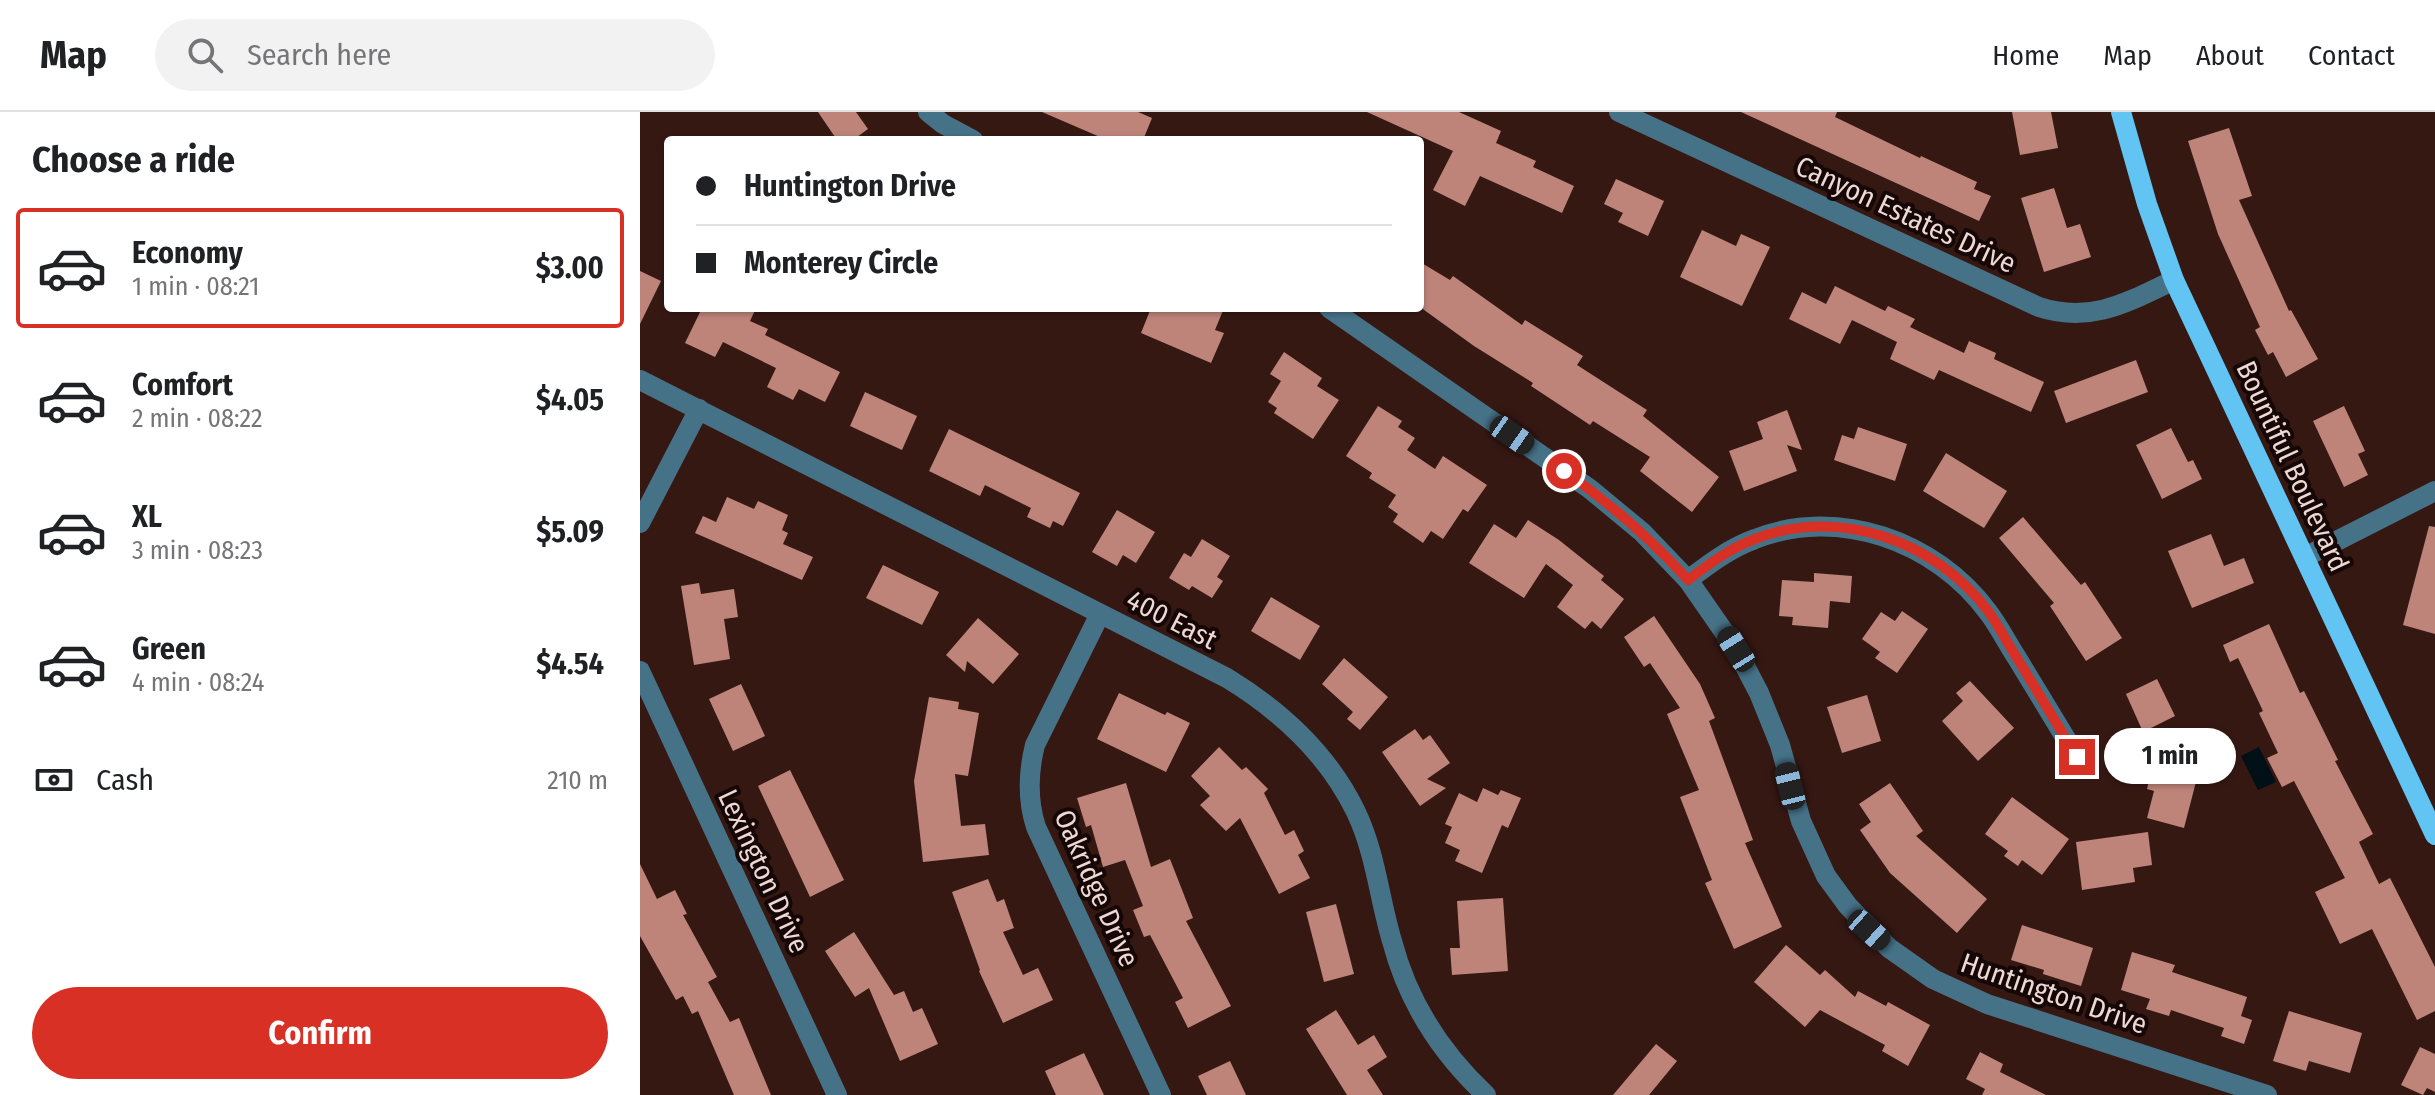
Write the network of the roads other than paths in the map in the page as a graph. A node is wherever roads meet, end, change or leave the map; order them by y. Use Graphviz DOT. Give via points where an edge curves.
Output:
graph roads {
  1 [pos="928,112"];
  2 [pos="1619,112"];
  3 [pos="2121,112"];
  4 [pos="966,136"];
  5 [pos="2174,280"];
  6 [pos="1335,312"];
  7 [pos="640,380"];
  8 [pos="699,409"];
  9 [pos="2435,491"];
  10 [pos="640,523"];
  11 [pos="2305,557"];
  12 [pos="1688,580"];
  13 [pos="1100,614"];
  14 [pos="640,671"];
  15 [pos="2077,757"];
  16 [pos="2435,835"];
  17 [pos="837,1095"];
  18 [pos="1161,1095"];
  19 [pos="1486,1095"];
  20 [pos="2267,1095"];
  1 -- 4 [label="street"];
  2 -- 5 [label="street, Canyon Estates Drive" via="2053,312 2106,309"];
  3 -- 5 [label="main road, Bountiful Boulevard"];
  5 -- 11 [label="main road, Bountiful Boulevard"];
  6 -- 12 [label="street, Huntington Drive" via="1590,489"];
  7 -- 8 [label="street, 400 East"];
  8 -- 10 [label="street"];
  8 -- 13 [label="street, 400 East"];
  9 -- 11 [label="street"];
  11 -- 16 [label="main road, Bountiful Boulevard"];
  12 -- 15 [label="street" via="1754,539 1803,526 1854,529 1902,543 1945,569 1988,612"];
  12 -- 20 [label="street, Huntington Drive" via="1759,693 1801,821 1826,876 1889,948 1933,979 1973,998"];
  13 -- 18 [label="street, Oakridge Drive" via="1035,745 1031,812"];
  13 -- 19 [label="street, 400 East" via="1257,696 1329,768 1365,833 1391,939 1415,1003 1445,1051"];
  14 -- 17 [label="street, Lexington Drive"];
}
